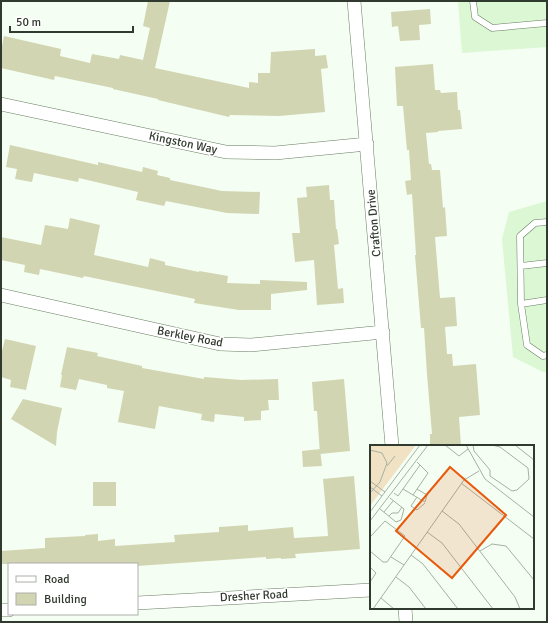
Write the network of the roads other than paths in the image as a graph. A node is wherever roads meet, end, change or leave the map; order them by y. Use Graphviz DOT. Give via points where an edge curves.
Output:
graph roads {
  1 [pos="354,1"];
  2 [pos="473,1"];
  3 [pos="547,24"];
  4 [pos="1,104"];
  5 [pos="367,144"];
  6 [pos="547,222"];
  7 [pos="547,263"];
  8 [pos="520,266"];
  9 [pos="1,295"];
  10 [pos="547,300"];
  11 [pos="521,304"];
  12 [pos="383,332"];
  13 [pos="547,355"];
  14 [pos="392,445"];
  15 [pos="370,590"];
  16 [pos="138,603"];
  17 [pos="405,609"];
  18 [pos="406,622"];
  1 -- 5 [label="street, Crafton Drive"];
  2 -- 3 [label="lane" via="475,17 492,28"];
  4 -- 5 [label="street, Kingston Way" via="226,152 275,154"];
  5 -- 12 [label="street, Crafton Drive"];
  6 -- 8 [label="lane" via="535,223 520,236"];
  7 -- 8 [label="lane"];
  8 -- 11 [label="lane"];
  9 -- 12 [label="street, Berkley Road" via="220,344 251,344"];
  10 -- 11 [label="lane"];
  11 -- 13 [label="lane" via="527,345 542,356"];
  12 -- 14 [label="street, Crafton Drive"];
  15 -- 16 [label="street, Dresher Road"];
  17 -- 18 [label="street"];
}
